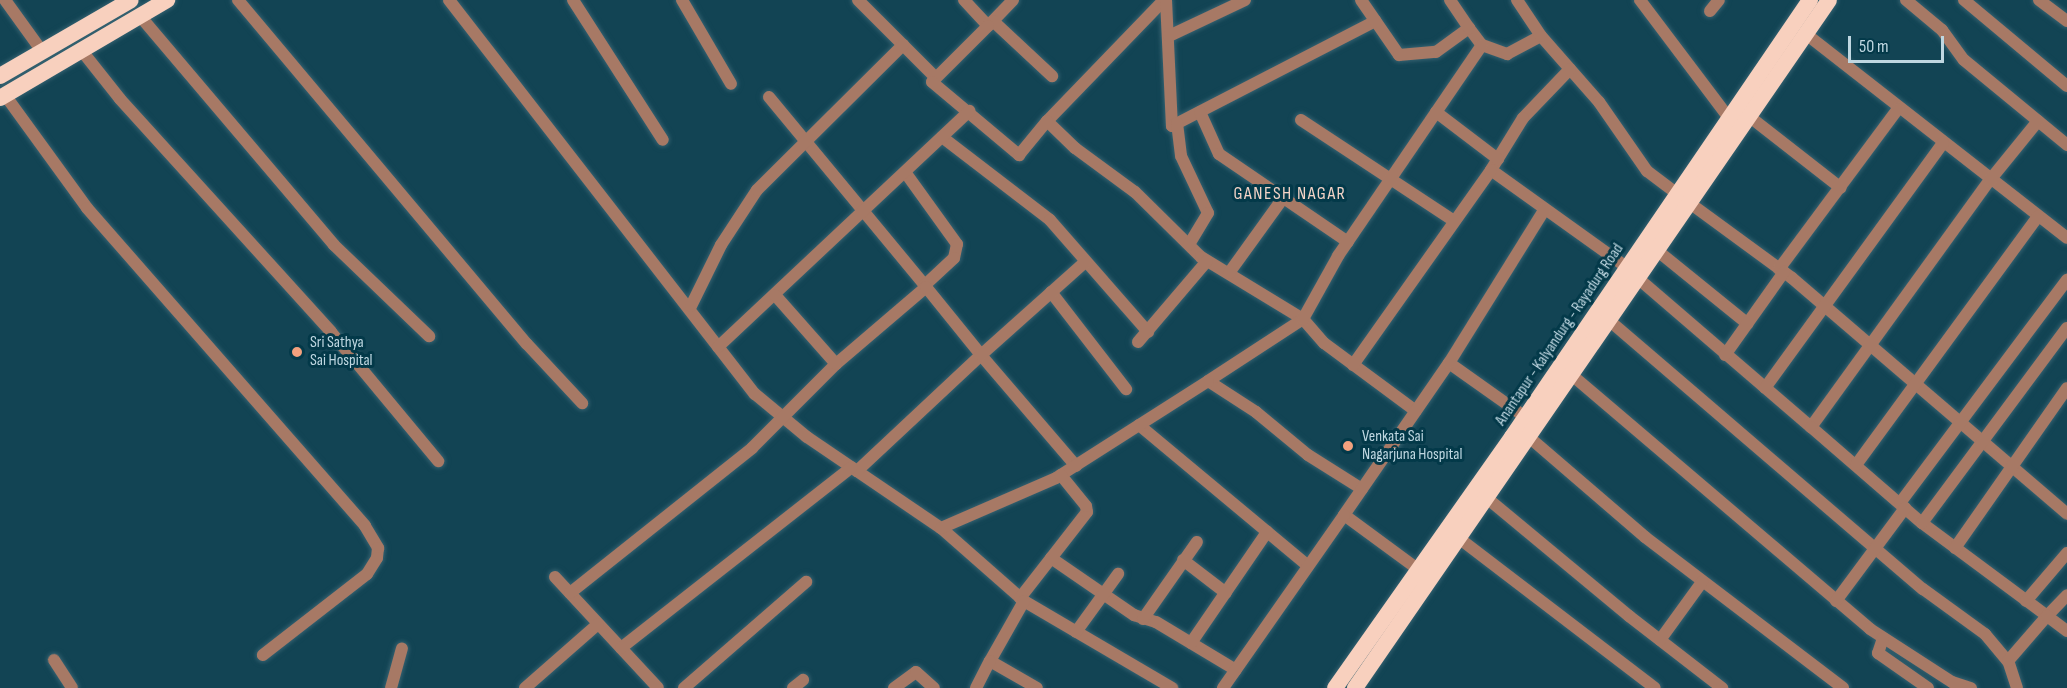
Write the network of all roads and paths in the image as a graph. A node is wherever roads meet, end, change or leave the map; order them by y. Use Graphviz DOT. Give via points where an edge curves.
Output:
graph roads {
  1 [pos="5,0"];
  2 [pos="131,0"];
  3 [pos="167,0"];
  4 [pos="238,0"];
  5 [pos="449,0"];
  6 [pos="573,0"];
  7 [pos="682,0"];
  8 [pos="858,0"];
  9 [pos="964,0"];
  10 [pos="1013,0"];
  11 [pos="1165,0"];
  12 [pos="1245,0"];
  13 [pos="1361,0"];
  14 [pos="1450,0"];
  15 [pos="1517,0"];
  16 [pos="1640,0"];
  17 [pos="1719,0"];
  18 [pos="1810,0"];
  19 [pos="1829,0"];
  20 [pos="1906,0"];
  21 [pos="1964,0"];
  22 [pos="2039,0"];
  23 [pos="1710,11"];
  24 [pos="140,16"];
  25 [pos="1376,21"];
  26 [pos="2067,21"];
  27 [pos="991,23"];
  28 [pos="1469,28"];
  29 [pos="1806,34"];
  30 [pos="1169,36"];
  31 [pos="1541,36"];
  32 [pos="903,45"];
  33 [pos="1482,45"];
  34 [pos="42,50"];
  35 [pos="82,51"];
  36 [pos="1570,69"];
  37 [pos="0,76"];
  38 [pos="1052,76"];
  39 [pos="936,78"];
  40 [pos="731,84"];
  41 [pos="2067,86"];
  42 [pos="3,97"];
  43 [pos="769,97"];
  44 [pos="1898,109"];
  45 [pos="969,111"];
  46 [pos="1200,112"];
  47 [pos="1436,112"];
  48 [pos="1750,117"];
  49 [pos="1729,118"];
  50 [pos="1301,120"];
  51 [pos="1047,121"];
  52 [pos="2038,121"];
  53 [pos="1177,123"];
  54 [pos="942,137"];
  55 [pos="663,140"];
  56 [pos="1942,143"];
  57 [pos="806,145"];
  58 [pos="2067,145"];
  59 [pos="1494,164"];
  60 [pos="905,172"];
  61 [pos="1392,179"];
  62 [pos="1990,180"];
  63 [pos="1841,188"];
  64 [pos="1283,198"];
  65 [pos="1684,199"];
  66 [pos="1545,209"];
  67 [pos="863,212"];
  68 [pos="2038,216"];
  69 [pos="1454,221"];
  70 [pos="2067,238"];
  71 [pos="1348,242"];
  72 [pos="1189,245"];
  73 [pos="1659,252"];
  74 [pos="1207,261"];
  75 [pos="1085,262"];
  76 [pos="1782,271"];
  77 [pos="1229,273"];
  78 [pos="1634,274"];
  79 [pos="2067,280"];
  80 [pos="925,286"];
  81 [pos="1051,292"];
  82 [pos="775,295"];
  83 [pos="691,306"];
  84 [pos="1825,307"];
  85 [pos="1304,319"];
  86 [pos="1611,321"];
  87 [pos="1748,324"];
  88 [pos="2067,328"];
  89 [pos="1148,332"];
  90 [pos="429,336"];
  91 [pos="1138,342"];
  92 [pos="718,347"];
  93 [pos="1871,347"];
  94 [pos="981,355"];
  95 [pos="1725,355"];
  96 [pos="1449,363"];
  97 [pos="836,364"];
  98 [pos="1353,365"];
  99 [pos="1573,376"];
  100 [pos="1208,381"];
  101 [pos="1914,386"];
  102 [pos="1765,388"];
  103 [pos="2067,388"];
  104 [pos="1126,389"];
  105 [pos="582,403"];
  106 [pos="1416,411"];
  107 [pos="784,414"];
  108 [pos="1960,422"];
  109 [pos="1139,425"];
  110 [pos="1531,427"];
  111 [pos="1811,427"];
  112 [pos="1985,442"];
  113 [pos="438,461"];
  114 [pos="2012,464"];
  115 [pos="1076,465"];
  116 [pos="1856,465"];
  117 [pos="854,469"];
  118 [pos="1061,475"];
  119 [pos="1362,489"];
  120 [pos="1488,499"];
  121 [pos="1902,506"];
  122 [pos="2067,514"];
  123 [pos="1344,515"];
  124 [pos="1922,523"];
  125 [pos="941,528"];
  126 [pos="1268,532"];
  127 [pos="1460,539"];
  128 [pos="1197,542"];
  129 [pos="1875,546"];
  130 [pos="1955,548"];
  131 [pos="2067,553"];
  132 [pos="1051,558"];
  133 [pos="1183,560"];
  134 [pos="1308,566"];
  135 [pos="1419,570"];
  136 [pos="1118,574"];
  137 [pos="555,577"];
  138 [pos="806,582"];
  139 [pos="1702,582"];
  140 [pos="570,593"];
  141 [pos="1226,593"];
  142 [pos="1103,594"];
  143 [pos="2067,595"];
  144 [pos="1022,599"];
  145 [pos="1836,601"];
  146 [pos="2026,601"];
  147 [pos="2047,616"];
  148 [pos="1143,619"];
  149 [pos="598,624"];
  150 [pos="2067,631"];
  151 [pos="1076,632"];
  152 [pos="1883,638"];
  153 [pos="1660,640"];
  154 [pos="1191,643"];
  155 [pos="402,648"];
  156 [pos="621,648"];
  157 [pos="263,655"];
  158 [pos="54,660"];
  159 [pos="990,661"];
  160 [pos="2008,661"];
  161 [pos="1236,670"];
  162 [pos="803,680"];
  163 [pos="1357,687"];
  164 [pos="1651,687"];
  165 [pos="72,688"];
  166 [pos="391,688"];
  167 [pos="525,688"];
  168 [pos="658,688"];
  169 [pos="684,688"];
  170 [pos="793,688"];
  171 [pos="894,688"];
  172 [pos="934,688"];
  173 [pos="976,688"];
  174 [pos="1037,688"];
  175 [pos="1172,688"];
  176 [pos="1223,688"];
  177 [pos="1335,688"];
  178 [pos="1722,688"];
  179 [pos="1843,688"];
  180 [pos="1928,688"];
  181 [pos="1971,688"];
  182 [pos="2017,688"];
  1 -- 34 [label="street"];
  2 -- 34 [label="highway"];
  3 -- 24 [label="highway"];
  4 -- 105 [label="street" via="527,344"];
  5 -- 83 [label="street"];
  6 -- 55 [label="street"];
  7 -- 40 [label="street"];
  8 -- 32 [label="street"];
  9 -- 27 [label="street"];
  10 -- 27 [label="street"];
  11 -- 30 [label="street"];
  11 -- 51 [label="street"];
  12 -- 30 [label="street"];
  13 -- 25 [label="street"];
  14 -- 28 [label="street"];
  15 -- 31 [label="street"];
  16 -- 49 [label="street"];
  17 -- 23 [label="street"];
  18 -- 49 [label="highway, Anantapur - Kalyandurg - Rayadurg Road"];
  19 -- 29 [label="highway, Anantapur - Kalyandurg - Rayadurg Road"];
  20 -- 52 [label="street" via="1942,30 1964,60"];
  21 -- 41 [label="street"];
  22 -- 26 [label="street"];
  24 -- 35 [label="highway"];
  24 -- 90 [label="street" via="334,245"];
  25 -- 28 [label="street" via="1399,55 1436,52"];
  25 -- 46 [label="street"];
  27 -- 38 [label="street"];
  27 -- 39 [label="street"];
  28 -- 33 [label="street"];
  29 -- 44 [label="street"];
  29 -- 48 [label="highway, Anantapur - Kalyandurg - Rayadurg Road"];
  30 -- 53 [label="street" via="1172,126"];
  31 -- 33 [label="street" via="1507,54"];
  31 -- 36 [label="street"];
  32 -- 39 [label="street"];
  32 -- 57 [label="street"];
  33 -- 47 [label="street"];
  34 -- 37 [label="highway"];
  35 -- 42 [label="highway"];
  35 -- 113 [label="street" via="120,99 331,332"];
  36 -- 59 [label="street" via="1523,118"];
  36 -- 65 [label="street" via="1599,102 1647,171"];
  39 -- 45 [label="street" via="932,82"];
  42 -- 157 [label="street" via="87,208 366,526 378,548 367,574"];
  43 -- 57 [label="street"];
  44 -- 56 [label="street"];
  44 -- 63 [label="street"];
  45 -- 51 [label="street" via="1019,155"];
  45 -- 54 [label="street"];
  46 -- 53 [label="street"];
  46 -- 64 [label="street" via="1219,154"];
  47 -- 59 [label="street"];
  47 -- 61 [label="street"];
  48 -- 63 [label="street"];
  48 -- 65 [label="highway, Anantapur - Kalyandurg - Rayadurg Road"];
  49 -- 65 [label="highway, Anantapur - Kalyandurg - Rayadurg Road"];
  50 -- 61 [label="street"];
  51 -- 72 [label="street" via="1074,148 1135,192"];
  52 -- 58 [label="street"];
  52 -- 62 [label="street"];
  53 -- 72 [label="street" via="1181,156 1208,213"];
  54 -- 60 [label="street"];
  54 -- 75 [label="street" via="1050,220"];
  56 -- 62 [label="street"];
  56 -- 84 [label="street"];
  57 -- 67 [label="street"];
  57 -- 83 [label="street" via="757,190 722,245"];
  59 -- 66 [label="street"];
  59 -- 69 [label="street"];
  60 -- 67 [label="street"];
  60 -- 80 [label="street" via="957,244 954,258"];
  61 -- 69 [label="street"];
  61 -- 71 [label="street"];
  62 -- 68 [label="street"];
  62 -- 93 [label="street"];
  63 -- 76 [label="street"];
  64 -- 71 [label="street"];
  64 -- 77 [label="street"];
  65 -- 73 [label="highway, Anantapur - Kalyandurg - Rayadurg Road"];
  65 -- 76 [label="street"];
  65 -- 78 [label="highway, Anantapur - Kalyandurg - Rayadurg Road"];
  66 -- 78 [label="street"];
  66 -- 96 [label="street"];
  67 -- 80 [label="street"];
  67 -- 82 [label="street"];
  68 -- 70 [label="street"];
  68 -- 101 [label="street"];
  69 -- 98 [label="street"];
  71 -- 85 [label="street"];
  72 -- 74 [label="street"];
  73 -- 78 [label="highway, Anantapur - Kalyandurg - Rayadurg Road"];
  73 -- 87 [label="street"];
  74 -- 77 [label="street"];
  74 -- 89 [label="street"];
  75 -- 81 [label="street"];
  75 -- 89 [label="street"];
  76 -- 84 [label="street"];
  76 -- 87 [label="street"];
  77 -- 85 [label="street"];
  78 -- 86 [label="highway, Anantapur - Kalyandurg - Rayadurg Road"];
  78 -- 95 [label="street"];
  78 -- 110 [label="highway, Anantapur - Kalyandurg - Rayadurg Road"];
  79 -- 108 [label="street"];
  80 -- 94 [label="street"];
  80 -- 97 [label="street"];
  81 -- 94 [label="street"];
  81 -- 104 [label="street"];
  82 -- 92 [label="street"];
  82 -- 97 [label="street"];
  83 -- 92 [label="street"];
  84 -- 93 [label="street"];
  84 -- 102 [label="street"];
  85 -- 98 [label="street" via="1324,343"];
  85 -- 100 [label="street"];
  86 -- 99 [label="highway, Anantapur - Kalyandurg - Rayadurg Road"];
  86 -- 129 [label="street"];
  87 -- 95 [label="street"];
  88 -- 112 [label="street"];
  89 -- 91 [label="street"];
  92 -- 107 [label="street" via="755,394"];
  93 -- 101 [label="street"];
  93 -- 111 [label="street"];
  94 -- 115 [label="street"];
  94 -- 117 [label="street"];
  95 -- 102 [label="street"];
  96 -- 106 [label="street"];
  96 -- 110 [label="street"];
  97 -- 107 [label="street"];
  98 -- 106 [label="street"];
  99 -- 110 [label="highway, Anantapur - Kalyandurg - Rayadurg Road"];
  99 -- 145 [label="street"];
  100 -- 109 [label="street"];
  100 -- 119 [label="street" via="1256,412 1308,455"];
  101 -- 108 [label="street"];
  101 -- 116 [label="street"];
  102 -- 111 [label="street"];
  103 -- 114 [label="street"];
  106 -- 119 [label="street"];
  107 -- 117 [label="street" via="807,437"];
  107 -- 140 [label="street" via="752,448"];
  108 -- 112 [label="street"];
  108 -- 121 [label="street"];
  109 -- 115 [label="street"];
  109 -- 126 [label="street"];
  110 -- 120 [label="highway, Anantapur - Kalyandurg - Rayadurg Road"];
  110 -- 135 [label="highway, Anantapur - Kalyandurg - Rayadurg Road"];
  110 -- 139 [label="street"];
  111 -- 116 [label="street"];
  112 -- 114 [label="street"];
  112 -- 124 [label="street"];
  114 -- 122 [label="street"];
  114 -- 130 [label="street"];
  115 -- 118 [label="street"];
  116 -- 121 [label="street"];
  117 -- 125 [label="street"];
  117 -- 156 [label="street"];
  118 -- 125 [label="street"];
  118 -- 132 [label="street" via="1087,512"];
  119 -- 123 [label="street"];
  120 -- 127 [label="highway, Anantapur - Kalyandurg - Rayadurg Road"];
  120 -- 153 [label="street"];
  121 -- 124 [label="street"];
  121 -- 129 [label="street"];
  123 -- 134 [label="street"];
  123 -- 135 [label="street"];
  124 -- 130 [label="street"];
  125 -- 144 [label="street"];
  126 -- 134 [label="street"];
  126 -- 141 [label="street"];
  127 -- 163 [label="highway, Anantapur - Kalyandurg - Rayadurg Road"];
  127 -- 164 [label="street"];
  128 -- 133 [label="street"];
  129 -- 145 [label="street"];
  129 -- 160 [label="street" via="1923,589 1985,634"];
  130 -- 146 [label="street"];
  131 -- 146 [label="street"];
  132 -- 142 [label="street"];
  132 -- 144 [label="street"];
  133 -- 141 [label="street"];
  133 -- 148 [label="street"];
  134 -- 161 [label="street"];
  135 -- 177 [label="highway, Anantapur - Kalyandurg - Rayadurg Road"];
  136 -- 142 [label="street"];
  137 -- 140 [label="street"];
  138 -- 169 [label="street"];
  139 -- 153 [label="street"];
  139 -- 179 [label="street"];
  140 -- 149 [label="street"];
  141 -- 154 [label="street"];
  142 -- 148 [label="street"];
  142 -- 151 [label="street"];
  143 -- 147 [label="street"];
  144 -- 151 [label="street"];
  144 -- 159 [label="street"];
  145 -- 152 [label="street"];
  146 -- 147 [label="street"];
  147 -- 150 [label="street"];
  147 -- 160 [label="street"];
  148 -- 154 [label="street" via="1156,622"];
  149 -- 156 [label="street"];
  149 -- 167 [label="street"];
  151 -- 175 [label="street"];
  152 -- 180 [label="street" via="1878,653"];
  152 -- 181 [label="street" via="1952,681"];
  153 -- 178 [label="street"];
  154 -- 161 [label="street"];
  155 -- 166 [label="street"];
  156 -- 168 [label="street"];
  158 -- 165 [label="street"];
  159 -- 173 [label="street"];
  159 -- 174 [label="street"];
  160 -- 182 [label="street"];
  161 -- 176 [label="street"];
  162 -- 170 [label="street"];
  171 -- 172 [label="street" via="916,672"];
}
